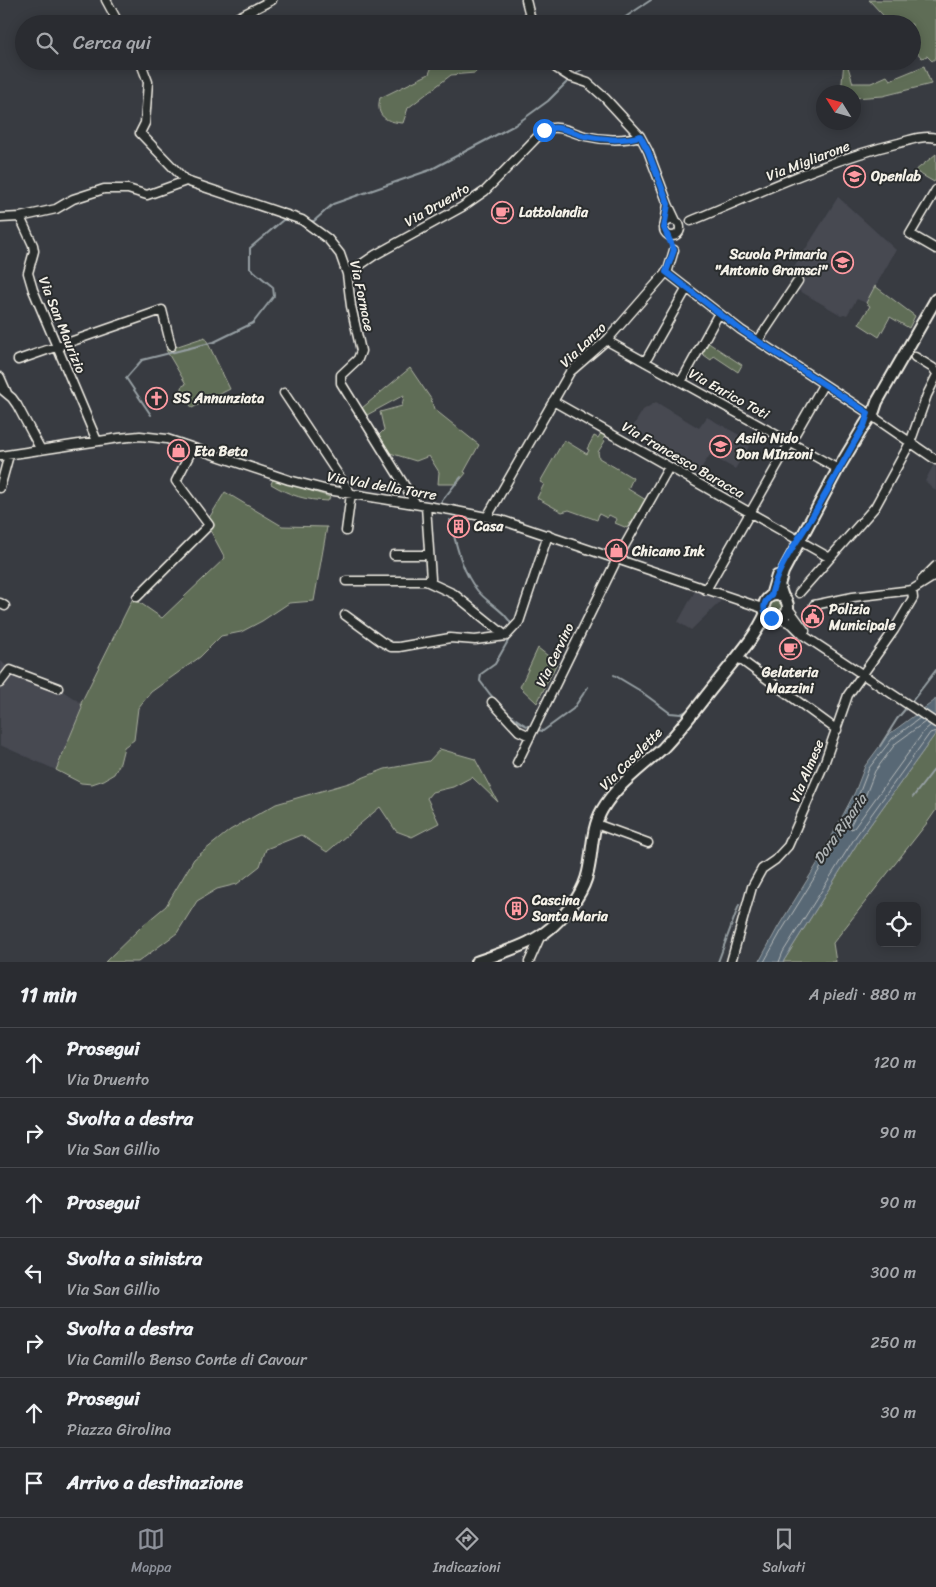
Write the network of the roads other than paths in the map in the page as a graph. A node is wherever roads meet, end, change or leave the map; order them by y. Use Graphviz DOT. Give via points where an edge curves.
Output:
graph roads {
  1 [pos="106,0"];
  2 [pos="272,0"];
  3 [pos="526,0"];
  4 [pos="114,15"];
  5 [pos="243,15"];
  6 [pos="530,15"];
  7 [pos="143,70"];
  8 [pos="559,70"];
  9 [pos="640,136"];
  10 [pos="936,138"];
  11 [pos="186,181"];
  12 [pos="936,190"];
  13 [pos="668,204"];
  14 [pos="20,217"];
  15 [pos="0,218"];
  16 [pos="665,223"];
  17 [pos="677,226"];
  18 [pos="667,234"];
  19 [pos="936,249"];
  20 [pos="674,250"];
  21 [pos="666,272"];
  22 [pos="347,274"];
  23 [pos="798,281"];
  24 [pos="687,288"];
  25 [pos="936,299"];
  26 [pos="719,313"];
  27 [pos="608,339"];
  28 [pos="758,341"];
  29 [pos="171,346"];
  30 [pos="56,347"];
  31 [pos="915,357"];
  32 [pos="18,360"];
  33 [pos="646,362"];
  34 [pos="936,372"];
  35 [pos="0,377"];
  36 [pos="936,377"];
  37 [pos="681,382"];
  38 [pos="823,385"];
  39 [pos="0,388"];
  40 [pos="284,393"];
  41 [pos="7,394"];
  42 [pos="553,401"];
  43 [pos="870,414"];
  44 [pos="97,441"];
  45 [pos="790,442"];
  46 [pos="910,443"];
  47 [pos="193,448"];
  48 [pos="41,450"];
  49 [pos="9,455"];
  50 [pos="0,456"];
  51 [pos="936,460"];
  52 [pos="669,467"];
  53 [pos="838,469"];
  54 [pos="0,488"];
  55 [pos="351,494"];
  56 [pos="416,504"];
  57 [pos="426,506"];
  58 [pos="750,513"];
  59 [pos="487,517"];
  60 [pos="346,531"];
  61 [pos="548,535"];
  62 [pos="799,540"];
  63 [pos="429,555"];
  64 [pos="394,556"];
  65 [pos="830,558"];
  66 [pos="617,559"];
  67 [pos="936,566"];
  68 [pos="936,574"];
  69 [pos="431,579"];
  70 [pos="346,581"];
  71 [pos="706,590"];
  72 [pos="912,590"];
  73 [pos="799,593"];
  74 [pos="137,596"];
  75 [pos="782,597"];
  76 [pos="814,606"];
  77 [pos="788,608"];
  78 [pos="770,610"];
  79 [pos="345,615"];
  80 [pos="506,636"];
  81 [pos="809,637"];
  82 [pos="737,657"];
  83 [pos="861,675"];
  84 [pos="0,683"];
  85 [pos="58,688"];
  86 [pos="492,702"];
  87 [pos="936,724"];
  88 [pos="837,730"];
  89 [pos="530,736"];
  90 [pos="517,763"];
  91 [pos="596,824"];
  92 [pos="648,843"];
  93 [pos="540,937"];
  94 [pos="476,962"];
  95 [pos="529,962"];
  96 [pos="730,962"];
  1 -- 4 [label="street"];
  2 -- 5 [label="street"];
  3 -- 6 [label="street"];
  7 -- 11 [label="street, Via Fornace" via="148,82 145,122 140,133"];
  8 -- 9 [label="street" via="588,83"];
  9 -- 13 [label="street"];
  9 -- 22 [label="street, Via Druento" via="630,139 599,138 557,126 544,130 485,191 382,250"];
  10 -- 17 [label="street, Via Migliarone" via="884,146"];
  11 -- 14 [label="street" via="147,195 128,189 104,189 73,198 56,209"];
  11 -- 22 [label="street, Via Fornace" via="302,220 328,239 340,254"];
  12 -- 19 [label="street" via="910,234"];
  13 -- 16 [label="street"];
  13 -- 17 [label="street"];
  14 -- 15 [label="street"];
  14 -- 30 [label="street, Via San Maurizio" via="34,251 28,273"];
  16 -- 17 [label="street" via="669,220"];
  16 -- 18 [label="street"];
  17 -- 18 [label="street" via="673,236"];
  17 -- 20 [label="street, Via Lanzo"];
  18 -- 20 [label="street"];
  20 -- 21 [label="street, Via Lanzo"];
  21 -- 24 [label="street"];
  21 -- 27 [label="street, Via Lanzo"];
  22 -- 56 [label="street, Via Fornace" via="361,351 358,359 341,375 341,383"];
  23 -- 28 [label="street"];
  24 -- 26 [label="street"];
  24 -- 33 [label="street"];
  25 -- 43 [label="main road"];
  26 -- 28 [label="street"];
  26 -- 37 [label="street"];
  27 -- 33 [label="street, Via Enrico Toti"];
  27 -- 42 [label="street, Via Lanzo" via="572,370"];
  28 -- 38 [label="street"];
  29 -- 30 [label="street" via="162,310"];
  30 -- 32 [label="street"];
  30 -- 44 [label="street, Via San Maurizio"];
  31 -- 34 [label="street"];
  33 -- 37 [label="street, Via Enrico Toti"];
  35 -- 41 [label="street"];
  36 -- 46 [label="street"];
  37 -- 45 [label="street, Via Enrico Toti"];
  38 -- 43 [label="street"];
  38 -- 45 [label="street"];
  39 -- 41 [label="street"];
  40 -- 55 [label="street"];
  41 -- 48 [label="street" via="17,405"];
  42 -- 52 [label="street, Via Francesco Baracca"];
  42 -- 59 [label="street, Via Lanzo"];
  43 -- 46 [label="street"];
  43 -- 53 [label="main road"];
  44 -- 47 [label="street, Via Val della Torre" via="155,437"];
  44 -- 48 [label="street, Via Val della Torre"];
  45 -- 53 [label="street, Via Enrico Toti"];
  45 -- 58 [label="street"];
  46 -- 51 [label="street"];
  46 -- 65 [label="street" via="875,507"];
  47 -- 55 [label="street, Via Val della Torre" via="290,480"];
  47 -- 74 [label="street" via="176,481 209,525"];
  48 -- 49 [label="street, Via Val della Torre"];
  49 -- 50 [label="street, Via Val della Torre"];
  49 -- 54 [label="street"];
  52 -- 58 [label="street, Via Francesco Baracca"];
  52 -- 66 [label="street, Via Cervino"];
  53 -- 62 [label="main road"];
  55 -- 56 [label="street, Via Val della Torre"];
  55 -- 60 [label="street"];
  56 -- 57 [label="street, Via Val della Torre"];
  57 -- 59 [label="street, Via Val della Torre"];
  57 -- 63 [label="street"];
  58 -- 62 [label="street, Via Francesco Baracca"];
  58 -- 71 [label="street"];
  59 -- 61 [label="street, Via Val della Torre"];
  61 -- 66 [label="street, Via Val della Torre"];
  61 -- 80 [label="street" via="519,622"];
  62 -- 65 [label="street, Via Francesco Baracca"];
  62 -- 75 [label="main road" via="780,579"];
  62 -- 78 [label="main road" via="776,579"];
  63 -- 64 [label="street"];
  63 -- 69 [label="street"];
  65 -- 73 [label="street"];
  66 -- 71 [label="street, Via Val della Torre"];
  66 -- 89 [label="street, Via Cervino"];
  67 -- 72 [label="street"];
  68 -- 72 [label="street"];
  70 -- 80 [label="street" via="426,581 454,594"];
  71 -- 78 [label="street, Via Val della Torre"];
  72 -- 76 [label="street" via="853,597"];
  72 -- 83 [label="street, Via Almese" via="913,598 894,630"];
  75 -- 77 [label="main road"];
  75 -- 78 [label="main road" via="779,596"];
  77 -- 78 [label="main road" via="785,615"];
  77 -- 81 [label="street"];
  78 -- 81 [label="street"];
  78 -- 82 [label="main road, Via Caselette"];
  79 -- 80 [label="street" via="391,646 450,638 475,640"];
  81 -- 83 [label="street"];
  82 -- 88 [label="street"];
  82 -- 91 [label="main road, Via Caselette" via="670,740 613,794"];
  83 -- 87 [label="street"];
  83 -- 88 [label="street, Via Almese" via="848,695"];
  84 -- 85 [label="street" via="10,670"];
  86 -- 89 [label="street" via="519,731"];
  88 -- 96 [label="street, Via Almese" via="788,846 762,869 752,887"];
  89 -- 90 [label="street, Via Cervino"];
  91 -- 92 [label="street"];
  91 -- 93 [label="main road, Via Caselette" via="589,870 581,891 560,919"];
  93 -- 94 [label="main road"];
  93 -- 95 [label="street"];
}
